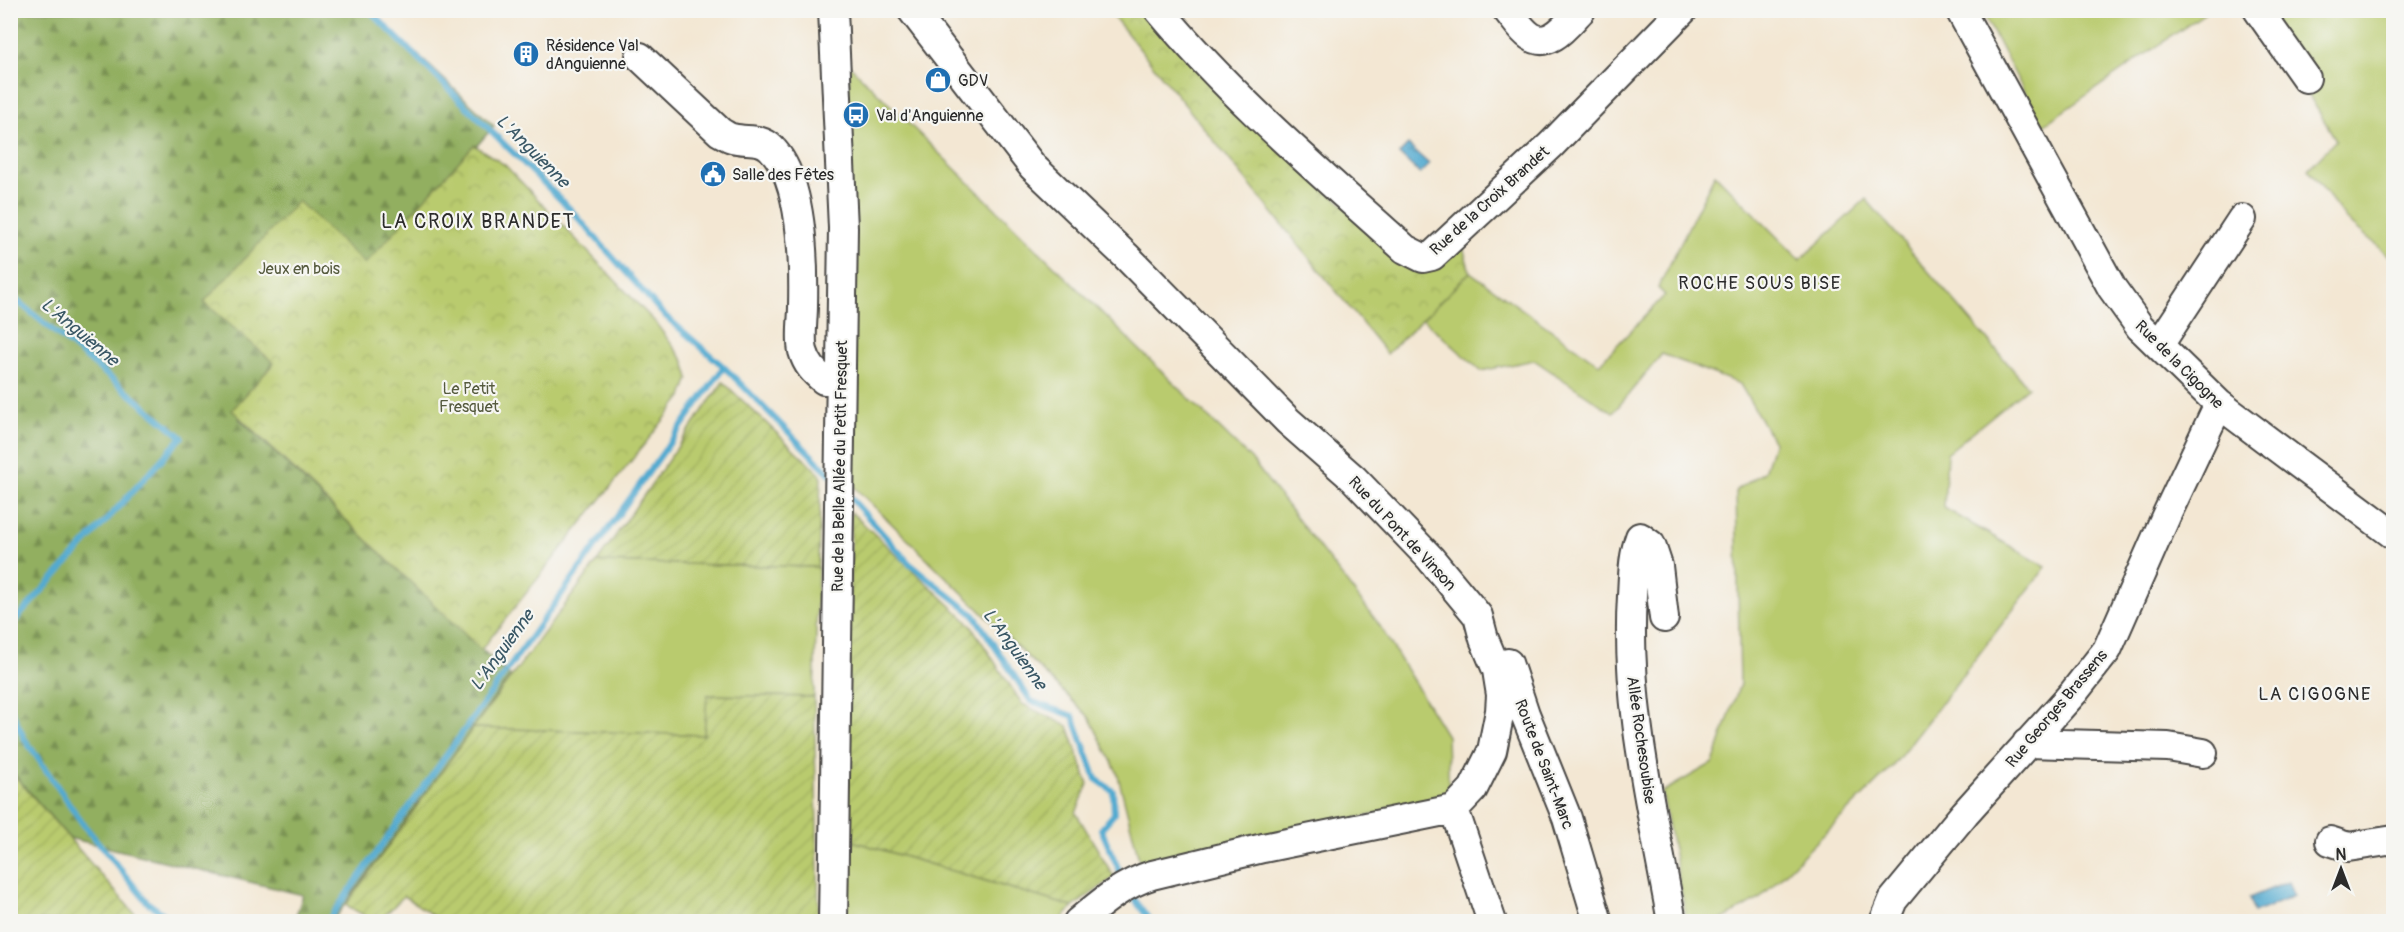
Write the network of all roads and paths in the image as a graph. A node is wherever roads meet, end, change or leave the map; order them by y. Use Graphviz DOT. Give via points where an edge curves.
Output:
graph roads {
  1 [pos="833,10"];
  2 [pos="912,10"];
  3 [pos="1159,10"];
  4 [pos="1507,10"];
  5 [pos="1581,10"];
  6 [pos="1683,10"];
  7 [pos="1960,10"];
  8 [pos="2258,10"];
  9 [pos="640,57"];
  10 [pos="2306,78"];
  11 [pos="840,162"];
  12 [pos="863,207"];
  13 [pos="2242,219"];
  14 [pos="2159,345"];
  15 [pos="841,374"];
  16 [pos="2219,404"];
  17 [pos="2394,535"];
  18 [pos="1478,616"];
  19 [pos="1664,618"];
  20 [pos="2027,743"];
  21 [pos="2202,753"];
  22 [pos="1454,809"];
  23 [pos="2394,840"];
  24 [pos="2330,841"];
  25 [pos="1587,884"];
  26 [pos="833,921"];
  27 [pos="1078,921"];
  28 [pos="1492,921"];
  29 [pos="1598,921"];
  30 [pos="1617,921"];
  31 [pos="1672,921"];
  32 [pos="1884,921"];
  1 -- 11 [label="street, Rue de la Belle Allée du Petit Fresquet"];
  2 -- 18 [label="street, Rue du Pont de Vinson" via="1033,167 1288,421 1354,479 1430,558"];
  3 -- 6 [label="street, Rue de la Croix Brandet" via="1259,116 1404,249 1422,258 1432,256 1551,145"];
  4 -- 5 [label="street" via="1530,36 1541,40 1554,37"];
  7 -- 14 [label="street, Rue de la Cigogne" via="2112,288 2140,327"];
  8 -- 10 [label="street"];
  9 -- 15 [label="street" via="720,132 732,138 753,139 769,146 777,155 790,183 802,234 803,350 810,368 824,380"];
  11 -- 12 [label="street" via="856,161 857,207"];
  11 -- 15 [label="street, Rue de la Belle Allée du Petit Fresquet" via="843,228 853,283"];
  13 -- 14 [label="street"];
  14 -- 16 [label="street, Rue de la Cigogne"];
  15 -- 26 [label="street, Rue de la Belle Allée du Petit Fresquet"];
  16 -- 17 [label="street, Rue de la Cigogne"];
  16 -- 20 [label="street, Rue Georges Brassens" via="2107,650"];
  18 -- 22 [label="street, Rue du Pont de Vinson" via="1497,670 1500,711 1492,751 1473,789"];
  18 -- 25 [label="street, Route de Saint-Marc" via="1498,632 1525,714 1567,818"];
  19 -- 31 [label="street, Allée Rochesoubise" via="1658,566 1651,545 1640,537 1634,552 1630,628 1634,702"];
  20 -- 21 [label="street" via="2168,747"];
  20 -- 32 [label="street, Rue Georges Brassens" via="1893,900"];
  22 -- 27 [label="street" via="1263,848 1126,885"];
  22 -- 28 [label="street"];
  23 -- 24 [label="street" via="2348,847"];
  25 -- 29 [label="street, Route de Saint-Marc"];
  25 -- 30 [label="street" via="1610,903"];
}
